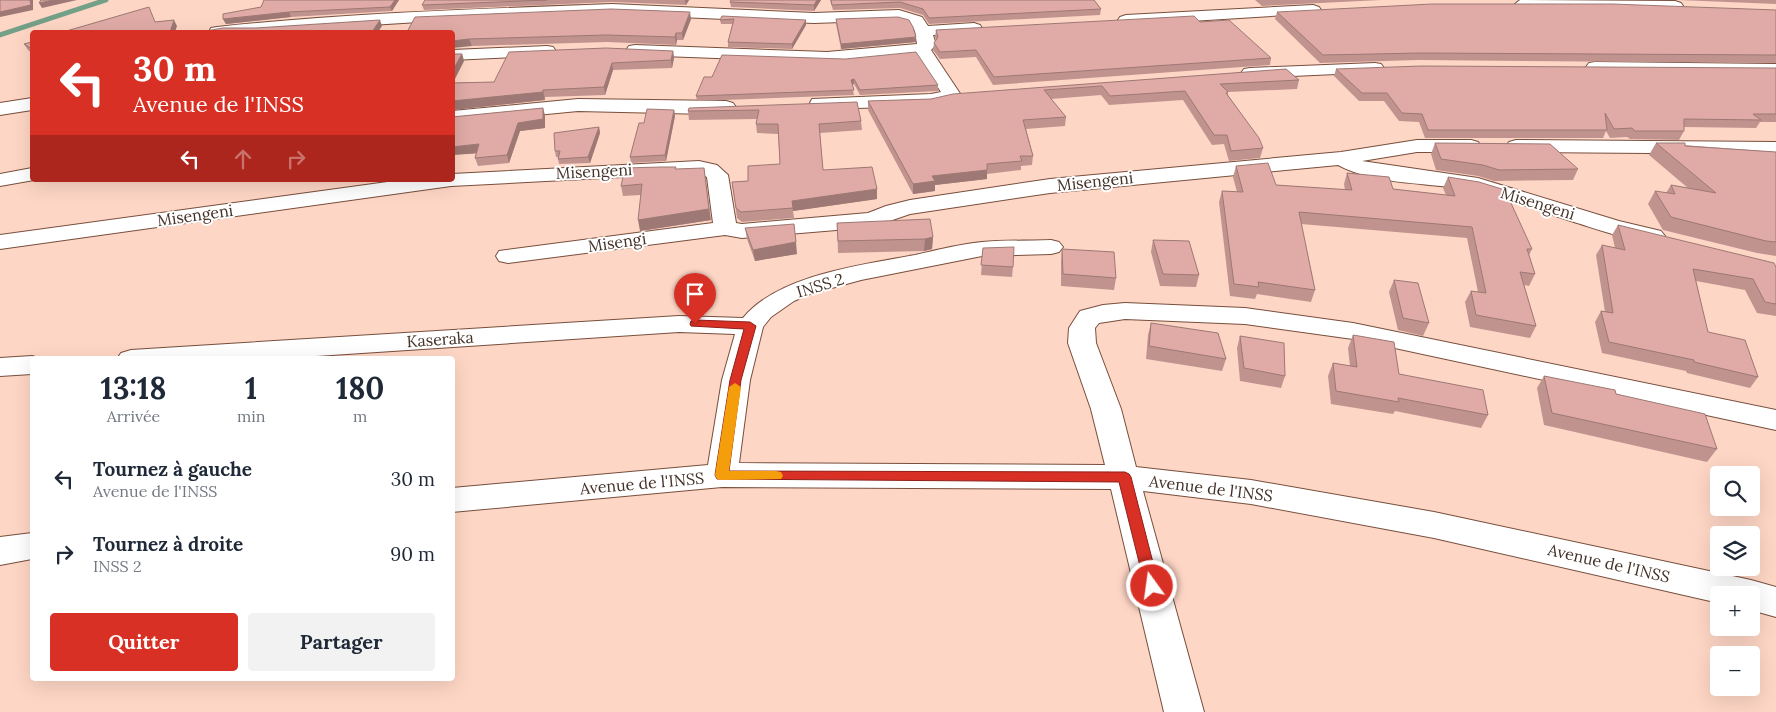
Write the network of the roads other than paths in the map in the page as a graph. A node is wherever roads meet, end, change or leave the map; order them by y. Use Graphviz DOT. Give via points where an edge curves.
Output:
graph roads {
  1 [pos="824,0"];
  2 [pos="1509,4"];
  3 [pos="1688,7"];
  4 [pos="1332,10"];
  5 [pos="814,18"];
  6 [pos="1108,21"];
  7 [pos="991,27"];
  8 [pos="235,30"];
  9 [pos="923,31"];
  10 [pos="922,49"];
  11 [pos="622,50"];
  12 [pos="567,51"];
  13 [pos="455,55"];
  14 [pos="1578,67"];
  15 [pos="1389,68"];
  16 [pos="1776,69"];
  17 [pos="1234,74"];
  18 [pos="971,94"];
  19 [pos="952,95"];
  20 [pos="30,104"];
  21 [pos="798,104"];
  22 [pos="740,107"];
  23 [pos="1,108"];
  24 [pos="455,117"];
  25 [pos="1776,148"];
  26 [pos="1341,158"];
  27 [pos="30,174"];
  28 [pos="0,180"];
  29 [pos="455,180"];
  30 [pos="422,182"];
  31 [pos="351,187"];
  32 [pos="725,228"];
  33 [pos="0,242"];
  34 [pos="1676,242"];
  35 [pos="1051,247"];
  36 [pos="508,256"];
  37 [pos="750,326"];
  38 [pos="178,356"];
  39 [pos="30,365"];
  40 [pos="0,367"];
  41 [pos="1776,420"];
  42 [pos="722,475"];
  43 [pos="1125,477"];
  44 [pos="455,500"];
  45 [pos="30,546"];
  46 [pos="0,551"];
  47 [pos="1710,586"];
  48 [pos="1760,598"];
  49 [pos="1776,602"];
  50 [pos="1184,712"];
  1 -- 5 [label="street"];
  2 -- 3 [label="street"];
  4 -- 6 [label="street"];
  5 -- 8 [label="street" via="612,9 301,23"];
  5 -- 9 [label="street" via="898,15 916,20"];
  7 -- 9 [label="street"];
  9 -- 10 [label="street" via="927,45"];
  10 -- 11 [label="street" via="827,57"];
  10 -- 19 [label="street"];
  12 -- 13 [label="street"];
  14 -- 16 [label="street"];
  15 -- 17 [label="street"];
  18 -- 19 [label="street"];
  19 -- 21 [label="street" via="932,100"];
  20 -- 23 [label="street"];
  22 -- 24 [label="street" via="692,109 574,105"];
  25 -- 26 [label="street" via="1417,146"];
  26 -- 32 [label="street, Misengeni" via="1050,186 910,206 872,220 852,223 742,231"];
  26 -- 34 [label="street, Misengeni" via="1371,170 1478,185"];
  27 -- 28 [label="street"];
  29 -- 32 [label="street, Misengeni" via="699,167 710,169 716,175"];
  30 -- 31 [label="street, Misengeni"];
  31 -- 33 [label="street, Misengeni"];
  32 -- 36 [label="street, Misengi"];
  35 -- 37 [label="street, INSS 2" via="982,249 858,273 785,296 762,310"];
  37 -- 38 [label="street, Kaseraka" via="679,324"];
  37 -- 42 [label="street, INSS 2" via="736,380"];
  39 -- 40 [label="street"];
  41 -- 43 [label="street" via="1353,331 1245,316 1103,313 1090,316 1082,328 1082,343 1106,409"];
  42 -- 43 [label="street, Avenue de l'INSS"];
  42 -- 44 [label="street, Avenue de l'INSS"];
  43 -- 47 [label="street, Avenue de l'INSS" via="1252,492 1434,525"];
  43 -- 50 [label="street"];
  45 -- 46 [label="street"];
  48 -- 49 [label="street, Avenue de l'INSS"];
}
